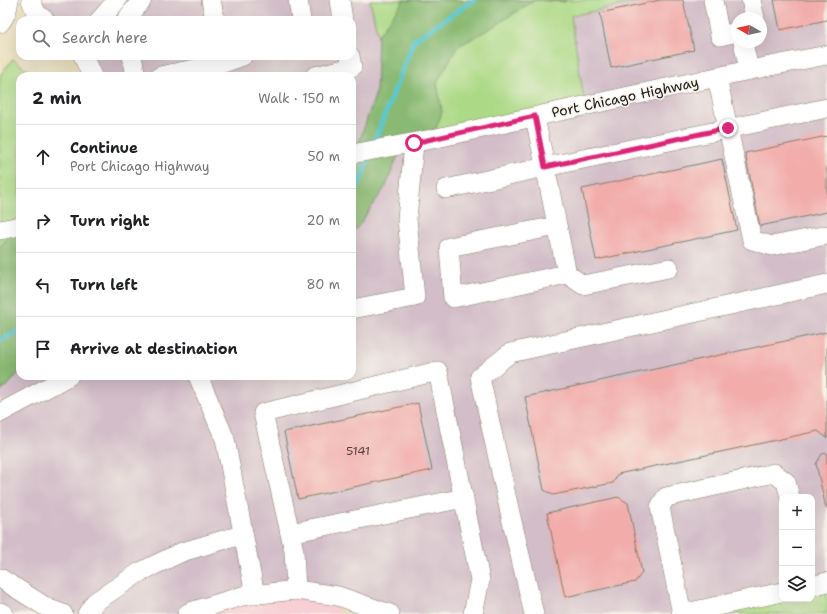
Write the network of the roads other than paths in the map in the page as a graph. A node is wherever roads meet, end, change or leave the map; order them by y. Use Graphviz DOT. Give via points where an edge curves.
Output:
graph roads {
  1 [pos="9,0"];
  2 [pos="31,0"];
  3 [pos="117,0"];
  4 [pos="142,0"];
  5 [pos="211,0"];
  6 [pos="298,0"];
  7 [pos="340,0"];
  8 [pos="713,0"];
  9 [pos="751,0"];
  10 [pos="754,12"];
  11 [pos="40,16"];
  12 [pos="103,16"];
  13 [pos="129,16"];
  14 [pos="214,16"];
  15 [pos="300,16"];
  16 [pos="342,16"];
  17 [pos="0,23"];
  18 [pos="731,33"];
  19 [pos="744,48"];
  20 [pos="827,55"];
  21 [pos="85,60"];
  22 [pos="133,60"];
  23 [pos="234,60"];
  24 [pos="351,60"];
  25 [pos="223,65"];
  26 [pos="749,70"];
  27 [pos="90,72"];
  28 [pos="135,72"];
  29 [pos="183,72"];
  30 [pos="331,72"];
  31 [pos="717,77"];
  32 [pos="827,108"];
  33 [pos="535,116"];
  34 [pos="728,128"];
  35 [pos="414,143"];
  36 [pos="356,153"];
  37 [pos="545,167"];
  38 [pos="446,189"];
  39 [pos="557,226"];
  40 [pos="16,227"];
  41 [pos="0,230"];
  42 [pos="827,235"];
  43 [pos="669,268"];
  44 [pos="567,274"];
  45 [pos="827,284"];
  46 [pos="356,308"];
  47 [pos="62,380"];
  48 [pos="200,380"];
  49 [pos="0,413"];
  50 [pos="789,494"];
  51 [pos="464,498"];
  52 [pos="290,533"];
  53 [pos="243,535"];
  54 [pos="0,578"];
  55 [pos="827,582"];
  56 [pos="815,585"];
  57 [pos="296,590"];
  58 [pos="779,593"];
  59 [pos="255,594"];
  60 [pos="0,612"];
  61 [pos="4,614"];
  62 [pos="63,614"];
  63 [pos="87,614"];
  64 [pos="187,614"];
  65 [pos="390,614"];
  66 [pos="473,614"];
  67 [pos="534,614"];
  68 [pos="682,614"];
  1 -- 17 [label="street"];
  2 -- 11 [label="street"];
  3 -- 12 [label="street"];
  4 -- 13 [label="street"];
  5 -- 14 [label="street"];
  6 -- 15 [label="street"];
  7 -- 16 [label="street"];
  8 -- 18 [label="street" via="720,36"];
  9 -- 10 [label="street"];
  19 -- 26 [label="street"];
  20 -- 26 [label="street, Port Chicago Highway"];
  21 -- 27 [label="street"];
  22 -- 28 [label="street"];
  23 -- 25 [label="street"];
  24 -- 30 [label="street" via="352,67"];
  25 -- 29 [label="street"];
  26 -- 31 [label="street, Port Chicago Highway"];
  31 -- 33 [label="street, Port Chicago Highway"];
  31 -- 34 [label="street"];
  32 -- 34 [label="street"];
  33 -- 35 [label="street, Port Chicago Highway"];
  33 -- 37 [label="street"];
  34 -- 37 [label="street"];
  34 -- 42 [label="street" via="752,240 772,246"];
  35 -- 36 [label="street, Port Chicago Highway"];
  35 -- 46 [label="street" via="407,219 415,297"];
  37 -- 38 [label="street"];
  37 -- 39 [label="street"];
  39 -- 44 [label="street"];
  39 -- 44 [label="street" via="449,247 453,298"];
  40 -- 41 [label="street"];
  43 -- 44 [label="street" via="584,285"];
  45 -- 67 [label="street" via="510,353 480,377"];
  47 -- 49 [label="street"];
  48 -- 53 [label="street" via="225,439"];
  50 -- 68 [label="street" via="786,482 774,473 666,497 660,507"];
  51 -- 52 [label="street"];
  51 -- 52 [label="street" via="438,371 263,412"];
  51 -- 66 [label="street" via="480,580"];
  52 -- 57 [label="street" via="294,551"];
  53 -- 59 [label="street"];
  53 -- 63 [label="street" via="182,552 140,572 95,602"];
  54 -- 62 [label="street" via="49,609"];
  55 -- 56 [label="street"];
  57 -- 59 [label="street"];
  57 -- 65 [label="street" via="338,596"];
  58 -- 68 [label="street"];
  59 -- 64 [label="street"];
  60 -- 61 [label="street"];
}
